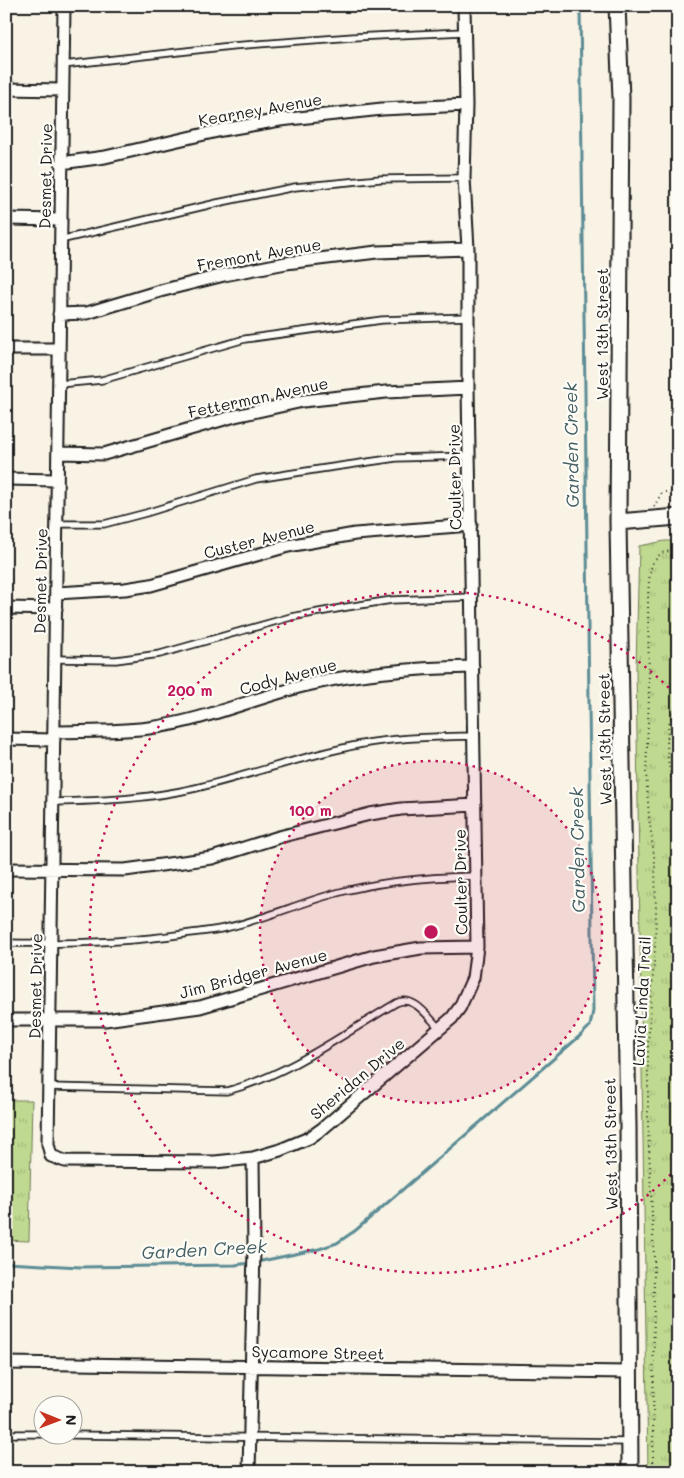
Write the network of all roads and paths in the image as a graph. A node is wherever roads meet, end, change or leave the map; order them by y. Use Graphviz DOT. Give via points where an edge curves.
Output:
graph roads {
  1 [pos="64,6"];
  2 [pos="464,6"];
  3 [pos="617,6"];
  4 [pos="464,32"];
  5 [pos="63,65"];
  6 [pos="6,88"];
  7 [pos="62,90"];
  8 [pos="466,105"];
  9 [pos="61,163"];
  10 [pos="464,178"];
  11 [pos="6,219"];
  12 [pos="61,220"];
  13 [pos="60,240"];
  14 [pos="468,249"];
  15 [pos="59,314"];
  16 [pos="468,317"];
  17 [pos="6,349"];
  18 [pos="59,349"];
  19 [pos="58,384"];
  20 [pos="468,388"];
  21 [pos="58,453"];
  22 [pos="470,456"];
  23 [pos="6,479"];
  24 [pos="57,480"];
  25 [pos="678,492"];
  26 [pos="668,518"];
  27 [pos="618,522"];
  28 [pos="57,524"];
  29 [pos="471,525"];
  30 [pos="678,549"];
  31 [pos="56,592"];
  32 [pos="473,597"];
  33 [pos="6,608"];
  34 [pos="56,609"];
  35 [pos="55,658"];
  36 [pos="473,667"];
  37 [pos="678,704"];
  38 [pos="54,736"];
  39 [pos="474,736"];
  40 [pos="6,739"];
  41 [pos="53,802"];
  42 [pos="475,805"];
  43 [pos="678,818"];
  44 [pos="6,869"];
  45 [pos="52,870"];
  46 [pos="476,876"];
  47 [pos="6,943"];
  48 [pos="51,944"];
  49 [pos="477,947"];
  50 [pos="6,1020"];
  51 [pos="50,1021"];
  52 [pos="440,1029"];
  53 [pos="678,1050"];
  54 [pos="49,1087"];
  55 [pos="678,1117"];
  56 [pos="52,1156"];
  57 [pos="253,1158"];
  58 [pos="6,1363"];
  59 [pos="251,1367"];
  60 [pos="629,1372"];
  61 [pos="6,1434"];
  62 [pos="32,1434"];
  63 [pos="82,1435"];
  64 [pos="250,1438"];
  65 [pos="630,1442"];
  66 [pos="249,1472"];
  67 [pos="630,1472"];
  68 [pos="653,1472"];
  1 -- 5 [label="street, Desmet Drive"];
  2 -- 4 [label="street, Coulter Drive"];
  3 -- 27 [label="main road, West 13th Street" via="621,98"];
  4 -- 5 [label="lane" via="231,46"];
  4 -- 8 [label="street, Coulter Drive"];
  5 -- 7 [label="street, Desmet Drive"];
  6 -- 7 [label="street"];
  7 -- 9 [label="street, Desmet Drive"];
  8 -- 9 [label="street, Kearney Avenue" via="382,109 280,120 105,157"];
  8 -- 10 [label="street, Coulter Drive"];
  9 -- 12 [label="street, Desmet Drive"];
  10 -- 13 [label="lane" via="380,179 295,186"];
  10 -- 14 [label="street, Coulter Drive"];
  11 -- 12 [label="street"];
  12 -- 13 [label="street, Desmet Drive"];
  13 -- 15 [label="street, Desmet Drive"];
  14 -- 15 [label="street, Fremont Avenue" via="377,252 286,263 160,291 87,313"];
  14 -- 16 [label="street, Coulter Drive"];
  15 -- 18 [label="street, Desmet Drive"];
  16 -- 19 [label="lane" via="382,320 245,339 102,380"];
  16 -- 20 [label="street, Coulter Drive"];
  17 -- 18 [label="street"];
  18 -- 19 [label="street, Desmet Drive"];
  19 -- 21 [label="street, Desmet Drive"];
  20 -- 21 [label="street, Fetterman Avenue" via="394,391 303,401 235,416 104,454"];
  20 -- 22 [label="street, Coulter Drive"];
  21 -- 24 [label="street, Desmet Drive"];
  22 -- 28 [label="lane" via="396,458 256,479 104,524"];
  22 -- 29 [label="street, Coulter Drive"];
  23 -- 24 [label="street"];
  24 -- 28 [label="street, Desmet Drive"];
  25 -- 26 [label="path" via="662,492 653,509"];
  26 -- 27 [label="main road"];
  27 -- 60 [label="main road, West 13th Street"];
  28 -- 31 [label="street, Desmet Drive"];
  29 -- 31 [label="street, Custer Avenue" via="355,534 288,546 151,585"];
  29 -- 32 [label="street, Coulter Drive"];
  30 -- 68 [label="path, Lavia Linda Trail" via="661,553 652,564 648,599 646,772 656,914 648,1044 653,1247"];
  31 -- 34 [label="street, Desmet Drive"];
  32 -- 35 [label="lane" via="392,600 292,617 160,654 116,660"];
  32 -- 36 [label="street, Coulter Drive"];
  33 -- 34 [label="street"];
  34 -- 35 [label="street, Desmet Drive"];
  35 -- 38 [label="street, Desmet Drive"];
  36 -- 38 [label="street, Cody Avenue" via="411,668 342,678 303,686 207,716 150,728"];
  36 -- 39 [label="street, Coulter Drive"];
  37 -- 43 [label="path" via="670,717 667,735"];
  38 -- 40 [label="street, Cody Avenue"];
  38 -- 41 [label="street, Desmet Drive"];
  39 -- 41 [label="lane" via="357,745 196,788 101,801"];
  39 -- 42 [label="street, Coulter Drive"];
  41 -- 45 [label="street, Desmet Drive"];
  42 -- 45 [label="street" via="370,814 212,858 125,870"];
  42 -- 46 [label="street, Coulter Drive"];
  44 -- 45 [label="street"];
  45 -- 48 [label="street, Desmet Drive"];
  46 -- 48 [label="lane" via="439,877 364,887 223,929 154,939"];
  46 -- 49 [label="street, Coulter Drive"];
  47 -- 48 [label="lane"];
  48 -- 51 [label="street, Desmet Drive"];
  49 -- 51 [label="street, Jim Bridger Avenue" via="421,948 374,956 200,1007 122,1018"];
  49 -- 52 [label="street, Sheridan Drive" via="468,992 460,1007"];
  50 -- 51 [label="street, Jim Bridger Avenue"];
  51 -- 54 [label="street, Desmet Drive"];
  52 -- 54 [label="lane" via="414,1003 406,1000 278,1073 251,1084 226,1090"];
  52 -- 57 [label="street, Sheridan Drive" via="322,1130"];
  53 -- 55 [label="path" via="673,1067"];
  54 -- 56 [label="street, Desmet Drive" via="48,1144"];
  56 -- 57 [label="street, Sheridan Drive" via="65,1161 215,1162"];
  57 -- 59 [label="street"];
  58 -- 59 [label="street, Sycamore Street"];
  59 -- 60 [label="street, Sycamore Street"];
  59 -- 64 [label="street"];
  60 -- 65 [label="main road, West 13th Street"];
  61 -- 62 [label="lane"];
  63 -- 64 [label="lane"];
  64 -- 65 [label="lane"];
  64 -- 66 [label="street"];
  65 -- 67 [label="main road, West 13th Street"];
}
